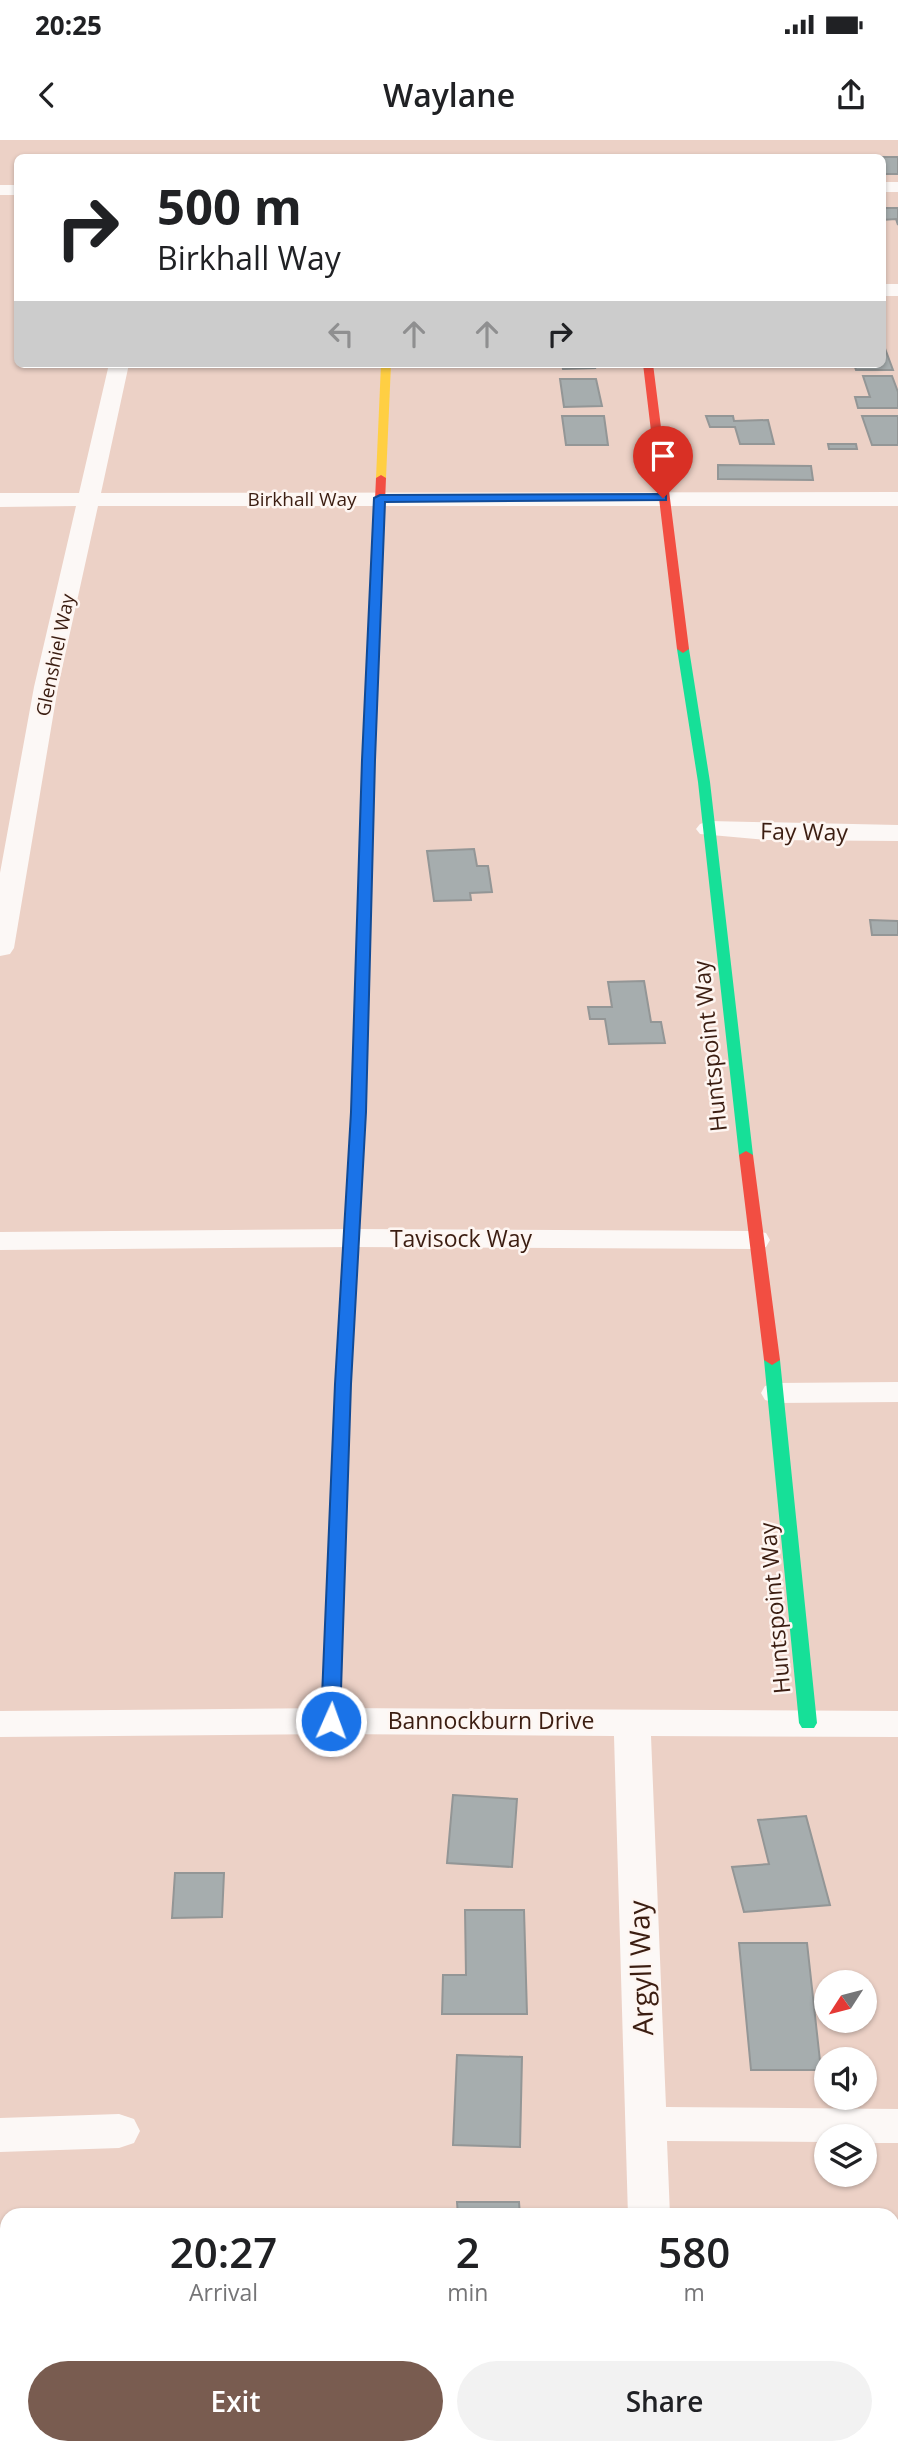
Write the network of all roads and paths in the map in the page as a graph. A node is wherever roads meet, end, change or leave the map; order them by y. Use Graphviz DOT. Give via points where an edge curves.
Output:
graph roads {
  1 [pos="118,368"];
  2 [pos="386,368"];
  3 [pos="648,368"];
  4 [pos="380,498"];
  5 [pos="663,498"];
  6 [pos="89,499"];
  7 [pos="898,499"];
  8 [pos="0,500"];
  9 [pos="709,829"];
  10 [pos="898,834"];
  11 [pos="0,948"];
  12 [pos="352,1238"];
  13 [pos="755,1240"];
  14 [pos="0,1241"];
  15 [pos="898,1392"];
  16 [pos="777,1393"];
  17 [pos="331,1721"];
  18 [pos="632,1721"];
  19 [pos="808,1723"];
  20 [pos="0,1724"];
  21 [pos="898,1724"];
  22 [pos="646,2124"];
  23 [pos="898,2126"];
  24 [pos="119,2131"];
  25 [pos="0,2135"];
  26 [pos="649,2208"];
  1 -- 6 [label="street, Glenshiel Way"];
  2 -- 4 [label="street"];
  3 -- 5 [label="street, Huntspoint Way"];
  4 -- 5 [label="street, Birkhall Way"];
  4 -- 6 [label="street, Birkhall Way"];
  4 -- 12 [label="street"];
  5 -- 7 [label="street, Birkhall Way"];
  5 -- 9 [label="street, Huntspoint Way"];
  6 -- 8 [label="street, Birkhall Way"];
  6 -- 11 [label="street, Glenshiel Way" via="46,687"];
  9 -- 10 [label="street, Fay Way"];
  9 -- 13 [label="street, Huntspoint Way"];
  12 -- 13 [label="street, Tavisock Way"];
  12 -- 14 [label="street, Tavisock Way"];
  12 -- 17 [label="street"];
  13 -- 16 [label="street, Huntspoint Way"];
  15 -- 16 [label="street"];
  16 -- 19 [label="street, Huntspoint Way"];
  17 -- 18 [label="street, Bannockburn Drive"];
  17 -- 20 [label="street, Bannockburn Drive"];
  18 -- 19 [label="street, Bannockburn Drive"];
  18 -- 22 [label="street, Argyll Way"];
  19 -- 21 [label="street, Bannockburn Drive"];
  22 -- 23 [label="street"];
  22 -- 26 [label="street, Argyll Way"];
  24 -- 25 [label="street"];
}
